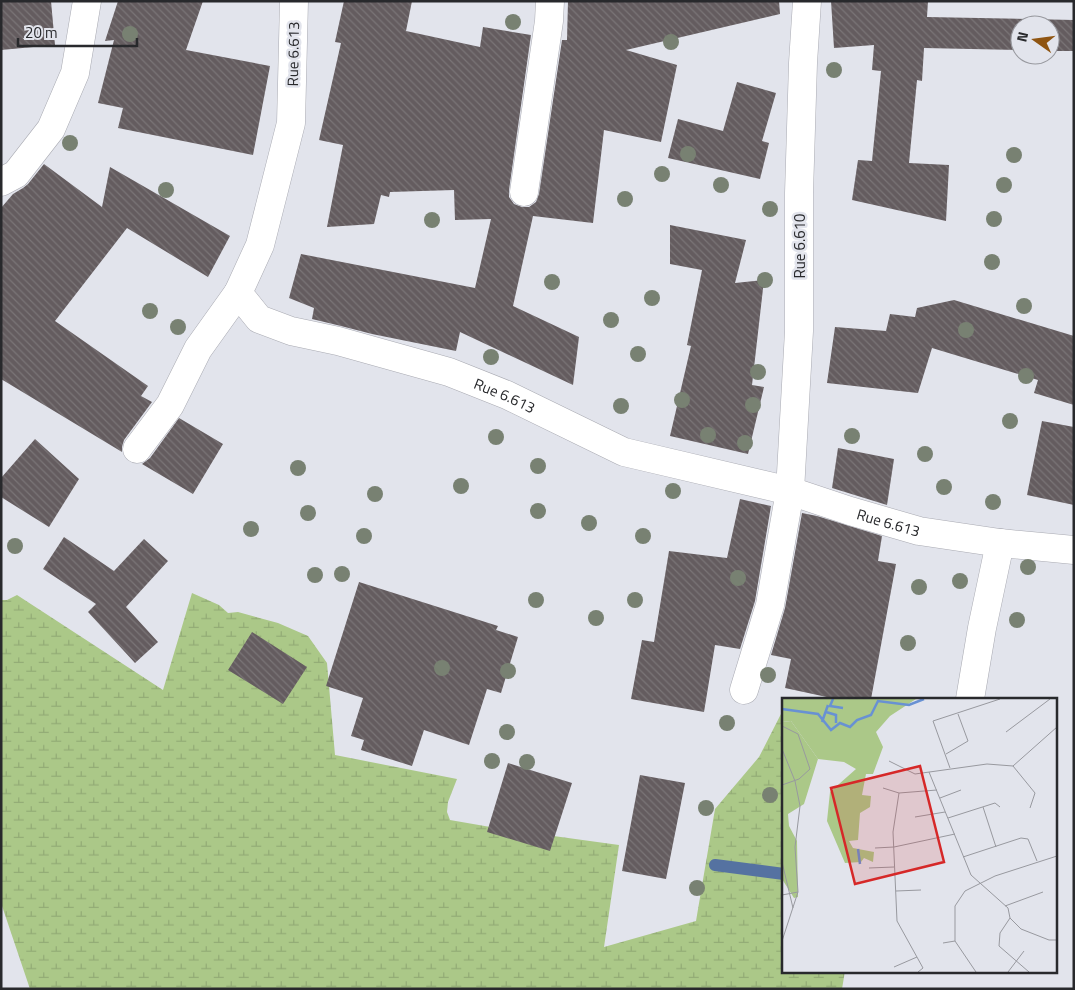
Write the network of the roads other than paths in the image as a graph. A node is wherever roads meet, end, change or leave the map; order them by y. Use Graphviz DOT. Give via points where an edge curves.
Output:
graph roads {
  1 [pos="87,1"];
  2 [pos="294,1"];
  3 [pos="550,1"];
  4 [pos="807,1"];
  5 [pos="1,182"];
  6 [pos="524,192"];
  7 [pos="238,293"];
  8 [pos="137,449"];
  9 [pos="790,491"];
  10 [pos="1000,543"];
  11 [pos="1074,550"];
  12 [pos="744,690"];
  13 [pos="970,698"];
  1 -- 5 [label="street" via="75,73 51,129 16,174"];
  2 -- 7 [label="street, Rue 6.613" via="291,123 260,245"];
  3 -- 6 [label="street"];
  4 -- 9 [label="street, Rue 6.610" via="799,193 799,331"];
  7 -- 8 [label="street" via="198,350 170,405"];
  7 -- 9 [label="street, Rue 6.613" via="259,319 291,331 449,372 507,395 624,452"];
  9 -- 10 [label="street, Rue 6.613" via="919,531"];
  9 -- 12 [label="street, Rue 6.610" via="770,605"];
  10 -- 11 [label="street, Rue 6.613"];
  10 -- 13 [label="street"];
}
